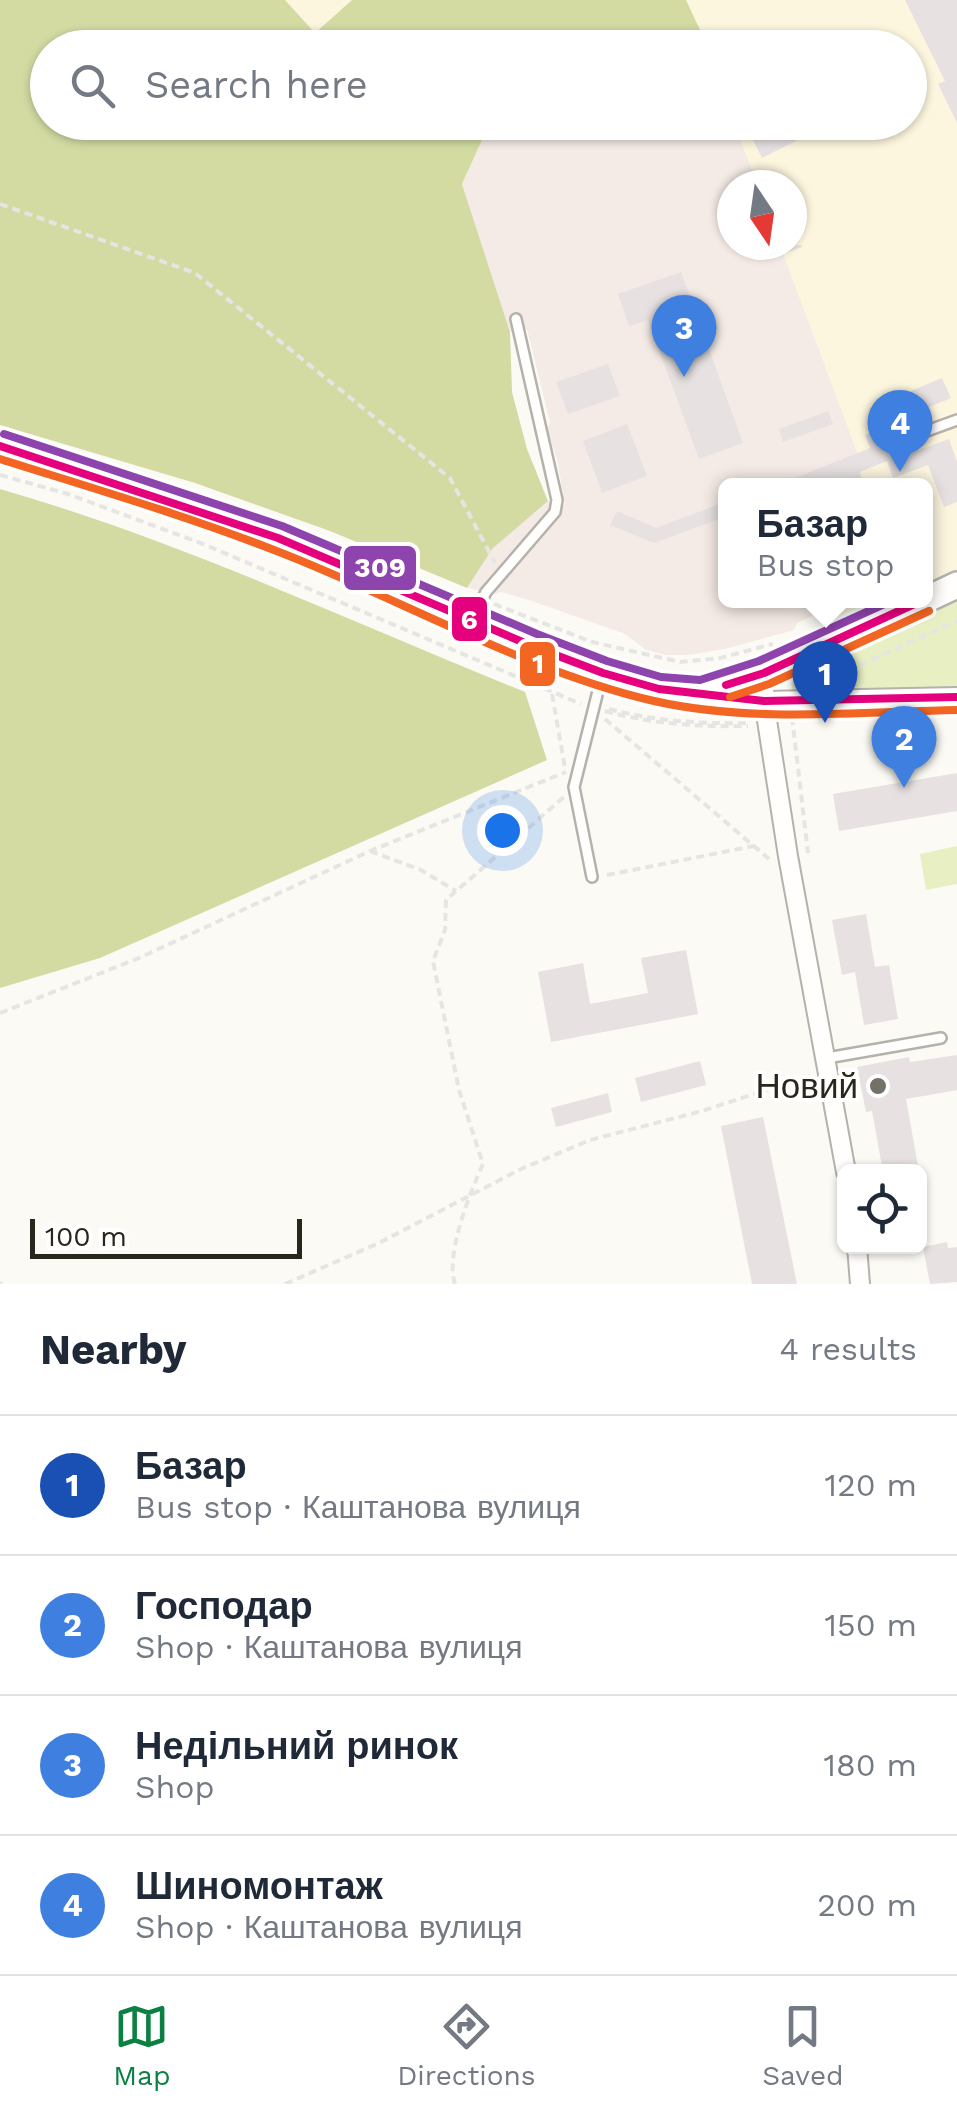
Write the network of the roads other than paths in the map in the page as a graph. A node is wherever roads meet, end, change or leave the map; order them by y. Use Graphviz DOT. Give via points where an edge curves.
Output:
graph roads {
  1 [pos="516,320"];
  2 [pos="957,420"];
  3 [pos="902,440"];
  4 [pos="0,446"];
  5 [pos="957,585"];
  6 [pos="933,596"];
  7 [pos="906,608"];
  8 [pos="477,610"];
  9 [pos="603,673"];
  10 [pos="764,673"];
  11 [pos="701,693"];
  12 [pos="957,697"];
  13 [pos="764,700"];
  14 [pos="592,877"];
  15 [pos="941,1038"];
  16 [pos="825,1065"];
  17 [pos="844,1164"];
  18 [pos="857,1254"];
  19 [pos="860,1284"];
  1 -- 8 [label="lane" via="555,512"];
  2 -- 3 [label="lane"];
  4 -- 8 [label="main road"];
  5 -- 6 [label="main road"];
  7 -- 10 [label="main road"];
  8 -- 9 [label="main road"];
  9 -- 11 [label="main road"];
  9 -- 14 [label="lane" via="574,787"];
  10 -- 11 [label="main road"];
  10 -- 13 [label="street"];
  11 -- 13 [label="street"];
  12 -- 13 [label="street"];
  13 -- 16 [label="street"];
  15 -- 16 [label="lane"];
  16 -- 17 [label="street"];
  18 -- 19 [label="street"];
}
